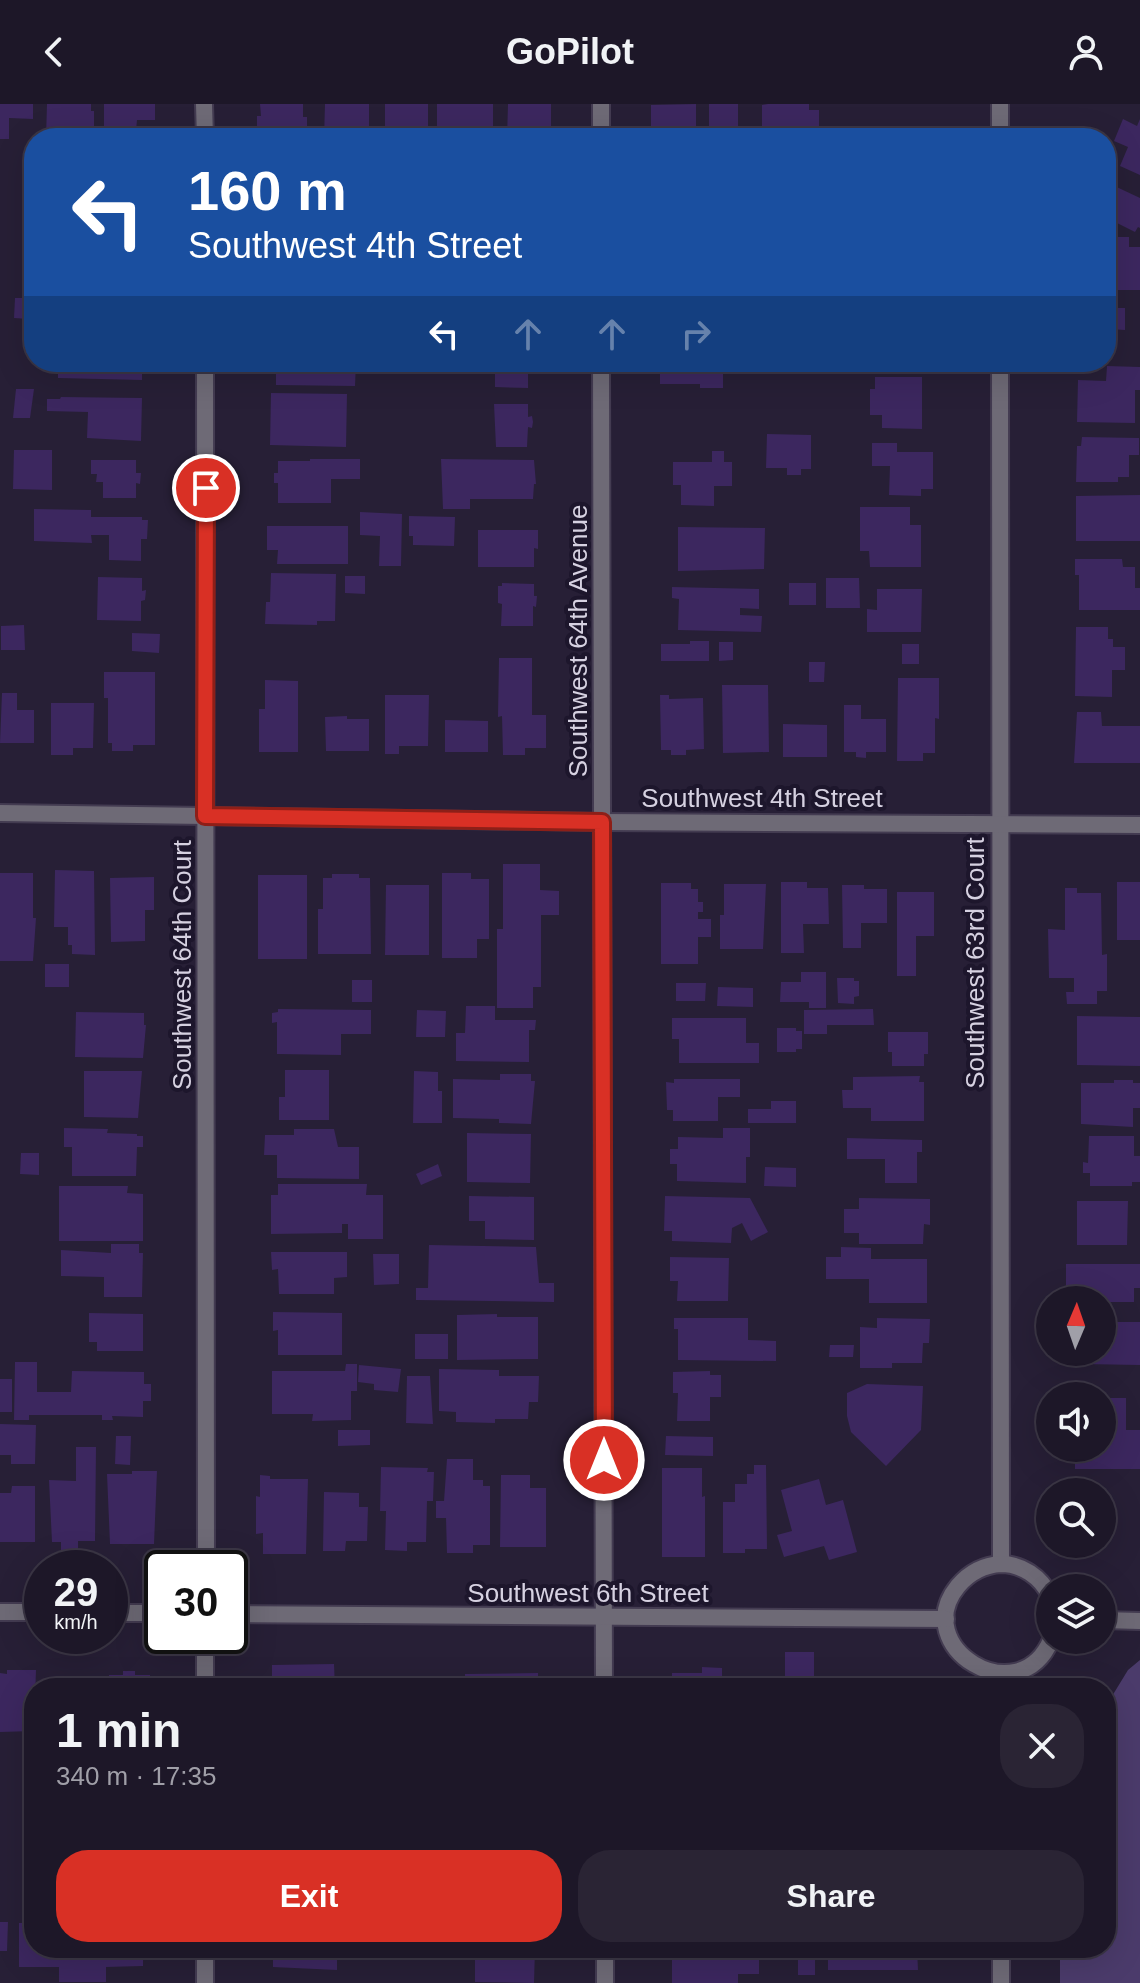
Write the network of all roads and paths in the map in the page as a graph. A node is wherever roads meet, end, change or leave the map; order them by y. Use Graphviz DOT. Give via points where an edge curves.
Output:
graph roads {
  1 [pos="204,104"];
  2 [pos="601,104"];
  3 [pos="1000,104"];
  4 [pos="205,128"];
  5 [pos="601,128"];
  6 [pos="1000,128"];
  7 [pos="205,372"];
  8 [pos="601,372"];
  9 [pos="1000,372"];
  10 [pos="0,813"];
  11 [pos="205,816"];
  12 [pos="602,822"];
  13 [pos="999,824"];
  14 [pos="1140,825"];
  15 [pos="206,1550"];
  16 [pos="1001,1564"];
  17 [pos="1036,1578"];
  18 [pos="0,1612"];
  19 [pos="24,1612"];
  20 [pos="248,1614"];
  21 [pos="604,1616"];
  22 [pos="946,1619"];
  23 [pos="1116,1620"];
  24 [pos="1140,1621"];
  25 [pos="205,1654"];
  26 [pos="1042,1654"];
  27 [pos="205,1678"];
  28 [pos="604,1678"];
  29 [pos="996,1678"];
  30 [pos="1007,1678"];
  31 [pos="205,1958"];
  32 [pos="605,1958"];
  33 [pos="1001,1958"];
  34 [pos="205,1983"];
  35 [pos="605,1983"];
  36 [pos="1001,1983"];
  1 -- 4 [label="street"];
  2 -- 5 [label="street"];
  3 -- 6 [label="street"];
  7 -- 11 [label="street, Southwest 64th Court"];
  8 -- 12 [label="street, Southwest 64th Avenue"];
  9 -- 13 [label="street, Southwest 63rd Court"];
  10 -- 11 [label="street, Southwest 4th Street"];
  11 -- 12 [label="street, Southwest 4th Street"];
  11 -- 15 [label="street, Southwest 64th Court"];
  12 -- 13 [label="street, Southwest 4th Street"];
  12 -- 21 [label="street, Southwest 64th Avenue"];
  13 -- 14 [label="street, Southwest 4th Street"];
  13 -- 16 [label="street, Southwest 63rd Court"];
  16 -- 17 [label="street"];
  16 -- 22 [label="street" via="974,1571 963,1580"];
  18 -- 19 [label="street"];
  20 -- 21 [label="street, Southwest 6th Street"];
  21 -- 22 [label="street, Southwest 6th Street"];
  21 -- 28 [label="street, Southwest 64th Avenue"];
  22 -- 29 [label="street" via="962,1657"];
  23 -- 24 [label="street"];
  25 -- 27 [label="street"];
  26 -- 30 [label="street"];
  31 -- 34 [label="street"];
  32 -- 35 [label="street"];
  33 -- 36 [label="street"];
}
